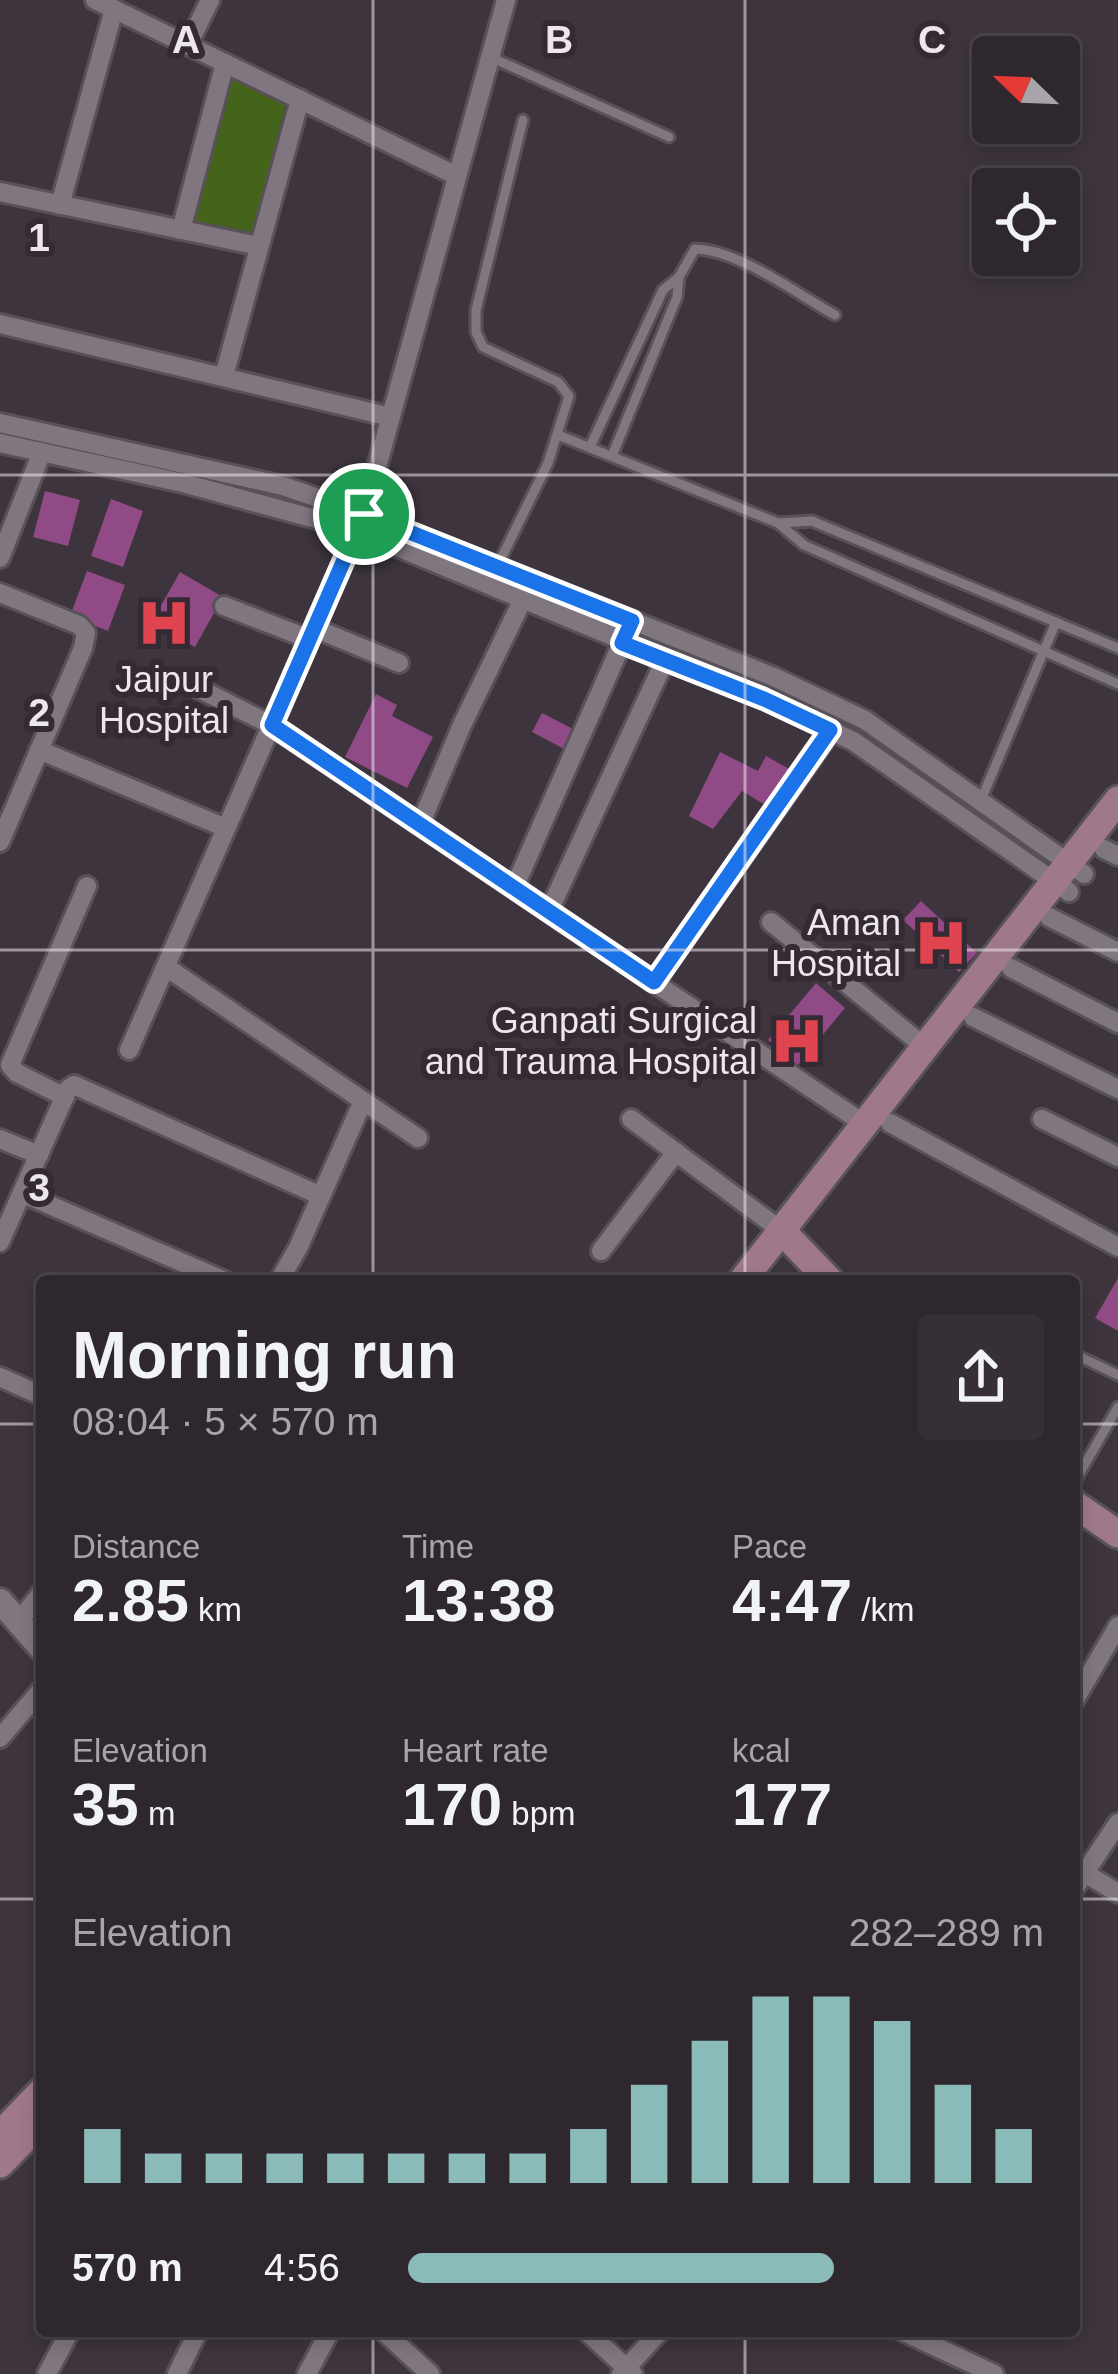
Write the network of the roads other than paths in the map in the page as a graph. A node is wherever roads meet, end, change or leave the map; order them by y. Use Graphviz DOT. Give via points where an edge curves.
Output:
graph roads {
  1 [pos="210,0"];
  2 [pos="506,0"];
  3 [pos="105,4"];
  4 [pos="188,45"];
  5 [pos="490,57"];
  6 [pos="225,63"];
  7 [pos="300,99"];
  8 [pos="524,120"];
  9 [pos="670,137"];
  10 [pos="457,176"];
  11 [pos="0,192"];
  12 [pos="60,205"];
  13 [pos="181,230"];
  14 [pos="260,246"];
  15 [pos="679,277"];
  16 [pos="835,316"];
  17 [pos="0,324"];
  18 [pos="224,376"];
  19 [pos="391,417"];
  20 [pos="0,423"];
  21 [pos="558,435"];
  22 [pos="0,443"];
  23 [pos="590,447"];
  24 [pos="42,452"];
  25 [pos="612,456"];
  26 [pos="360,522"];
  27 [pos="778,523"];
  28 [pos="0,558"];
  29 [pos="494,577"];
  30 [pos="0,593"];
  31 [pos="523,599"];
  32 [pos="224,606"];
  33 [pos="632,621"];
  34 [pos="1056,622"];
  35 [pos="311,633"];
  36 [pos="622,643"];
  37 [pos="1118,648"];
  38 [pos="1044,652"];
  39 [pos="665,660"];
  40 [pos="399,663"];
  41 [pos="182,680"];
  42 [pos="1118,684"];
  43 [pos="272,725"];
  44 [pos="830,730"];
  45 [pos="39,750"];
  46 [pos="981,800"];
  47 [pos="1118,800"];
  48 [pos="420,825"];
  49 [pos="226,828"];
  50 [pos="0,842"];
  51 [pos="1113,845"];
  52 [pos="1069,878"];
  53 [pos="88,886"];
  54 [pos="514,888"];
  55 [pos="549,911"];
  56 [pos="1049,917"];
  57 [pos="771,922"];
  58 [pos="1118,952"];
  59 [pos="166,967"];
  60 [pos="1011,968"];
  61 [pos="654,982"];
  62 [pos="973,1017"];
  63 [pos="1118,1023"];
  64 [pos="926,1048"];
  65 [pos="129,1050"];
  66 [pos="1118,1089"];
  67 [pos="64,1097"];
  68 [pos="362,1101"];
  69 [pos="631,1119"];
  70 [pos="1042,1119"];
  71 [pos="878,1124"];
  72 [pos="418,1138"];
  73 [pos="0,1139"];
  74 [pos="676,1152"];
  75 [pos="39,1155"];
  76 [pos="1118,1157"];
  77 [pos="22,1192"];
  78 [pos="321,1196"];
  79 [pos="788,1238"];
  80 [pos="0,1242"];
  81 [pos="1118,1247"];
  82 [pos="602,1251"];
  83 [pos="204,1275"];
  84 [pos="282,1275"];
  85 [pos="748,1275"];
  86 [pos="768,1275"];
  87 [pos="824,1275"];
  88 [pos="1080,1357"];
  89 [pos="1118,1375"];
  90 [pos="0,1379"];
  91 [pos="36,1394"];
  92 [pos="1118,1407"];
  93 [pos="1080,1473"];
  94 [pos="1080,1508"];
  95 [pos="1118,1534"];
  96 [pos="36,1600"];
  97 [pos="0,1601"];
  98 [pos="18,1622"];
  99 [pos="1118,1626"];
  100 [pos="36,1642"];
  101 [pos="1080,1691"];
  102 [pos="36,1696"];
  103 [pos="0,1738"];
  104 [pos="1118,1823"];
  105 [pos="1080,1873"];
  106 [pos="1080,1877"];
  107 [pos="1118,1893"];
  108 [pos="36,2097"];
  109 [pos="36,2127"];
  110 [pos="0,2135"];
  111 [pos="0,2164"];
  112 [pos="67,2337"];
  113 [pos="195,2337"];
  114 [pos="327,2337"];
  115 [pos="389,2337"];
  116 [pos="592,2337"];
  117 [pos="655,2337"];
  118 [pos="915,2337"];
  119 [pos="627,2372"];
  120 [pos="51,2373"];
  121 [pos="176,2374"];
  122 [pos="308,2374"];
  123 [pos="430,2374"];
  124 [pos="994,2374"];
  1 -- 4 [label="street"];
  2 -- 5 [label="street"];
  3 -- 4 [label="street"];
  3 -- 12 [label="street"];
  4 -- 6 [label="street"];
  5 -- 9 [label="lane"];
  5 -- 10 [label="street"];
  6 -- 7 [label="street"];
  6 -- 13 [label="street"];
  7 -- 10 [label="street"];
  7 -- 14 [label="street"];
  8 -- 21 [label="lane" via="476,332 483,347 566,389"];
  10 -- 19 [label="street"];
  11 -- 12 [label="street"];
  12 -- 13 [label="street"];
  13 -- 14 [label="street"];
  14 -- 18 [label="street"];
  15 -- 16 [label="lane" via="695,249 709,249"];
  15 -- 23 [label="lane" via="663,290"];
  15 -- 25 [label="lane"];
  17 -- 18 [label="street"];
  18 -- 19 [label="street"];
  19 -- 26 [label="street"];
  20 -- 26 [label="street" via="283,486"];
  21 -- 23 [label="lane"];
  21 -- 29 [label="lane"];
  22 -- 24 [label="street"];
  23 -- 25 [label="lane"];
  24 -- 26 [label="street"];
  24 -- 28 [label="street"];
  25 -- 27 [label="lane"];
  26 -- 29 [label="street"];
  26 -- 35 [label="street"];
  27 -- 34 [label="lane" via="812,521"];
  27 -- 38 [label="lane" via="804,544"];
  29 -- 31 [label="street"];
  29 -- 33 [label="street"];
  30 -- 45 [label="street" via="86,633"];
  31 -- 36 [label="street"];
  31 -- 48 [label="street"];
  32 -- 35 [label="street"];
  33 -- 36 [label="street"];
  33 -- 46 [label="street" via="865,720"];
  34 -- 37 [label="lane"];
  34 -- 38 [label="lane"];
  35 -- 40 [label="street"];
  35 -- 43 [label="street"];
  36 -- 39 [label="street"];
  36 -- 54 [label="street"];
  38 -- 42 [label="lane"];
  38 -- 46 [label="lane"];
  39 -- 44 [label="street"];
  39 -- 55 [label="street"];
  41 -- 43 [label="street"];
  43 -- 48 [label="street"];
  43 -- 49 [label="street"];
  44 -- 52 [label="street"];
  44 -- 61 [label="street"];
  45 -- 49 [label="street"];
  45 -- 50 [label="street"];
  46 -- 52 [label="street"];
  47 -- 52 [label="main road"];
  48 -- 54 [label="street"];
  49 -- 59 [label="street"];
  51 -- 52 [label="main road"];
  52 -- 56 [label="main road"];
  52 -- 64 [label="main road"];
  53 -- 67 [label="street" via="10,1065"];
  54 -- 55 [label="street"];
  55 -- 61 [label="street"];
  56 -- 58 [label="street"];
  56 -- 60 [label="main road"];
  57 -- 64 [label="street"];
  59 -- 65 [label="street"];
  59 -- 68 [label="street"];
  60 -- 62 [label="main road"];
  60 -- 63 [label="street"];
  61 -- 71 [label="street"];
  62 -- 66 [label="street"];
  62 -- 71 [label="main road"];
  64 -- 71 [label="main road"];
  67 -- 75 [label="street"];
  67 -- 78 [label="street" via="80,1087"];
  68 -- 72 [label="street"];
  68 -- 78 [label="street"];
  69 -- 74 [label="street"];
  70 -- 76 [label="street"];
  71 -- 79 [label="main road"];
  71 -- 81 [label="street"];
  73 -- 75 [label="street"];
  74 -- 79 [label="street"];
  74 -- 82 [label="street"];
  75 -- 77 [label="street"];
  77 -- 80 [label="street"];
  77 -- 83 [label="street"];
  78 -- 84 [label="street"];
  79 -- 85 [label="main road"];
  79 -- 86 [label="main road"];
  79 -- 87 [label="main road"];
  88 -- 89 [label="lane"];
  90 -- 91 [label="street"];
  92 -- 93 [label="lane"];
  94 -- 95 [label="main road"];
  96 -- 98 [label="street"];
  97 -- 98 [label="street"];
  98 -- 100 [label="street"];
  99 -- 101 [label="street"];
  102 -- 103 [label="street"];
  104 -- 105 [label="street"];
  106 -- 107 [label="street"];
  108 -- 110 [label="main road"];
  109 -- 111 [label="main road"];
  112 -- 120 [label="street"];
  113 -- 121 [label="street"];
  114 -- 122 [label="street"];
  115 -- 123 [label="street"];
  116 -- 119 [label="street"];
  117 -- 119 [label="street"];
  118 -- 124 [label="street"];
}
